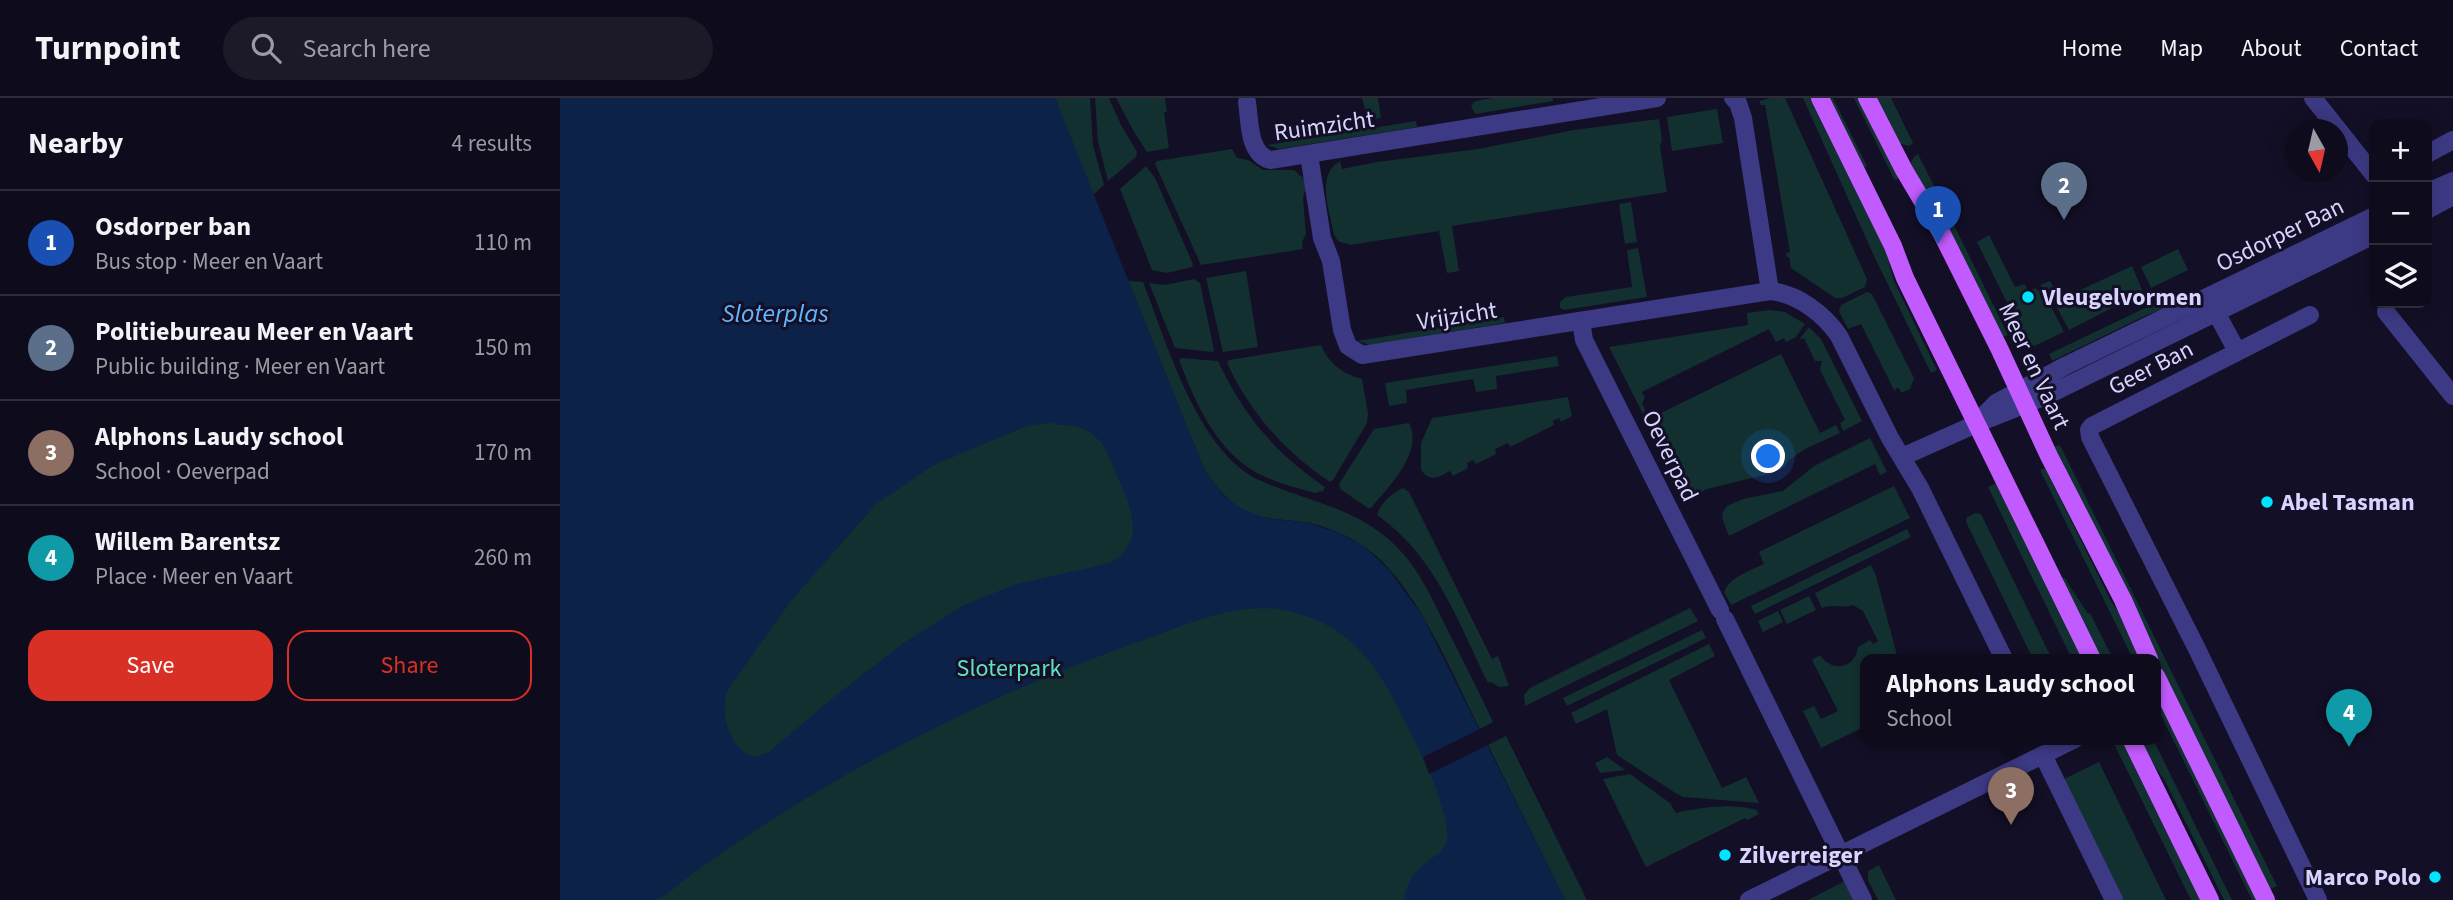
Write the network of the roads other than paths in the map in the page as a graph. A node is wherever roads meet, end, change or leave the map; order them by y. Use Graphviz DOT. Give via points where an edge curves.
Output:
graph roads {
  1 [pos="1657,98"];
  2 [pos="1733,98"];
  3 [pos="1819,98"];
  4 [pos="1867,98"];
  5 [pos="2313,98"];
  6 [pos="1247,102"];
  7 [pos="2453,140"];
  8 [pos="2432,150"];
  9 [pos="1309,155"];
  10 [pos="2369,169"];
  11 [pos="2453,181"];
  12 [pos="2432,190"];
  13 [pos="2453,196"];
  14 [pos="2432,206"];
  15 [pos="2369,218"];
  16 [pos="2369,238"];
  17 [pos="1770,291"];
  18 [pos="2208,298"];
  19 [pos="2386,312"];
  20 [pos="2217,314"];
  21 [pos="2311,315"];
  22 [pos="1581,321"];
  23 [pos="2237,351"];
  24 [pos="2453,396"];
  25 [pos="2022,397"];
  26 [pos="1976,424"];
  27 [pos="2089,430"];
  28 [pos="1902,457"];
  29 [pos="2002,654"];
  30 [pos="2090,654"];
  31 [pos="2147,654"];
  32 [pos="2161,686"];
  33 [pos="2134,745"];
  34 [pos="2045,749"];
  35 [pos="1840,854"];
  36 [pos="2312,898"];
  37 [pos="1748,900"];
  38 [pos="1863,900"];
  39 [pos="2114,900"];
  40 [pos="2210,900"];
  41 [pos="2266,900"];
  1 -- 9 [label="street, Ruimzicht"];
  2 -- 17 [label="street" via="1743,117"];
  3 -- 26 [label="main road"];
  4 -- 25 [label="main road, Meer en Vaart" via="1942,234"];
  5 -- 10 [label="street"];
  6 -- 9 [label="street, Ruimzicht" via="1253,144 1262,158"];
  7 -- 8 [label="street"];
  9 -- 22 [label="street, Vrijzicht" via="1342,330 1353,351 1373,355"];
  11 -- 12 [label="street"];
  13 -- 14 [label="street"];
  15 -- 18 [label="street, Osdorper Ban"];
  16 -- 20 [label="street, Osdorper Ban"];
  17 -- 22 [label="street, Vrijzicht"];
  17 -- 28 [label="street" via="1794,298 1830,322"];
  18 -- 20 [label="street"];
  18 -- 25 [label="street, Osdorper Ban"];
  19 -- 24 [label="street"];
  20 -- 23 [label="street"];
  20 -- 25 [label="street, Osdorper Ban"];
  21 -- 23 [label="street, Geer Ban"];
  22 -- 35 [label="street, Oeverpad" via="1584,340"];
  23 -- 27 [label="street, Geer Ban"];
  25 -- 26 [label="street" via="1996,403"];
  25 -- 31 [label="main road, Meer en Vaart"];
  26 -- 28 [label="street"];
  26 -- 30 [label="main road"];
  27 -- 36 [label="street, Meer en Vaart"];
  28 -- 29 [label="street"];
  32 -- 41 [label="main road"];
  33 -- 40 [label="main road"];
  34 -- 35 [label="street"];
  34 -- 39 [label="street"];
  35 -- 37 [label="street"];
  35 -- 38 [label="street, Oeverpad"];
}
